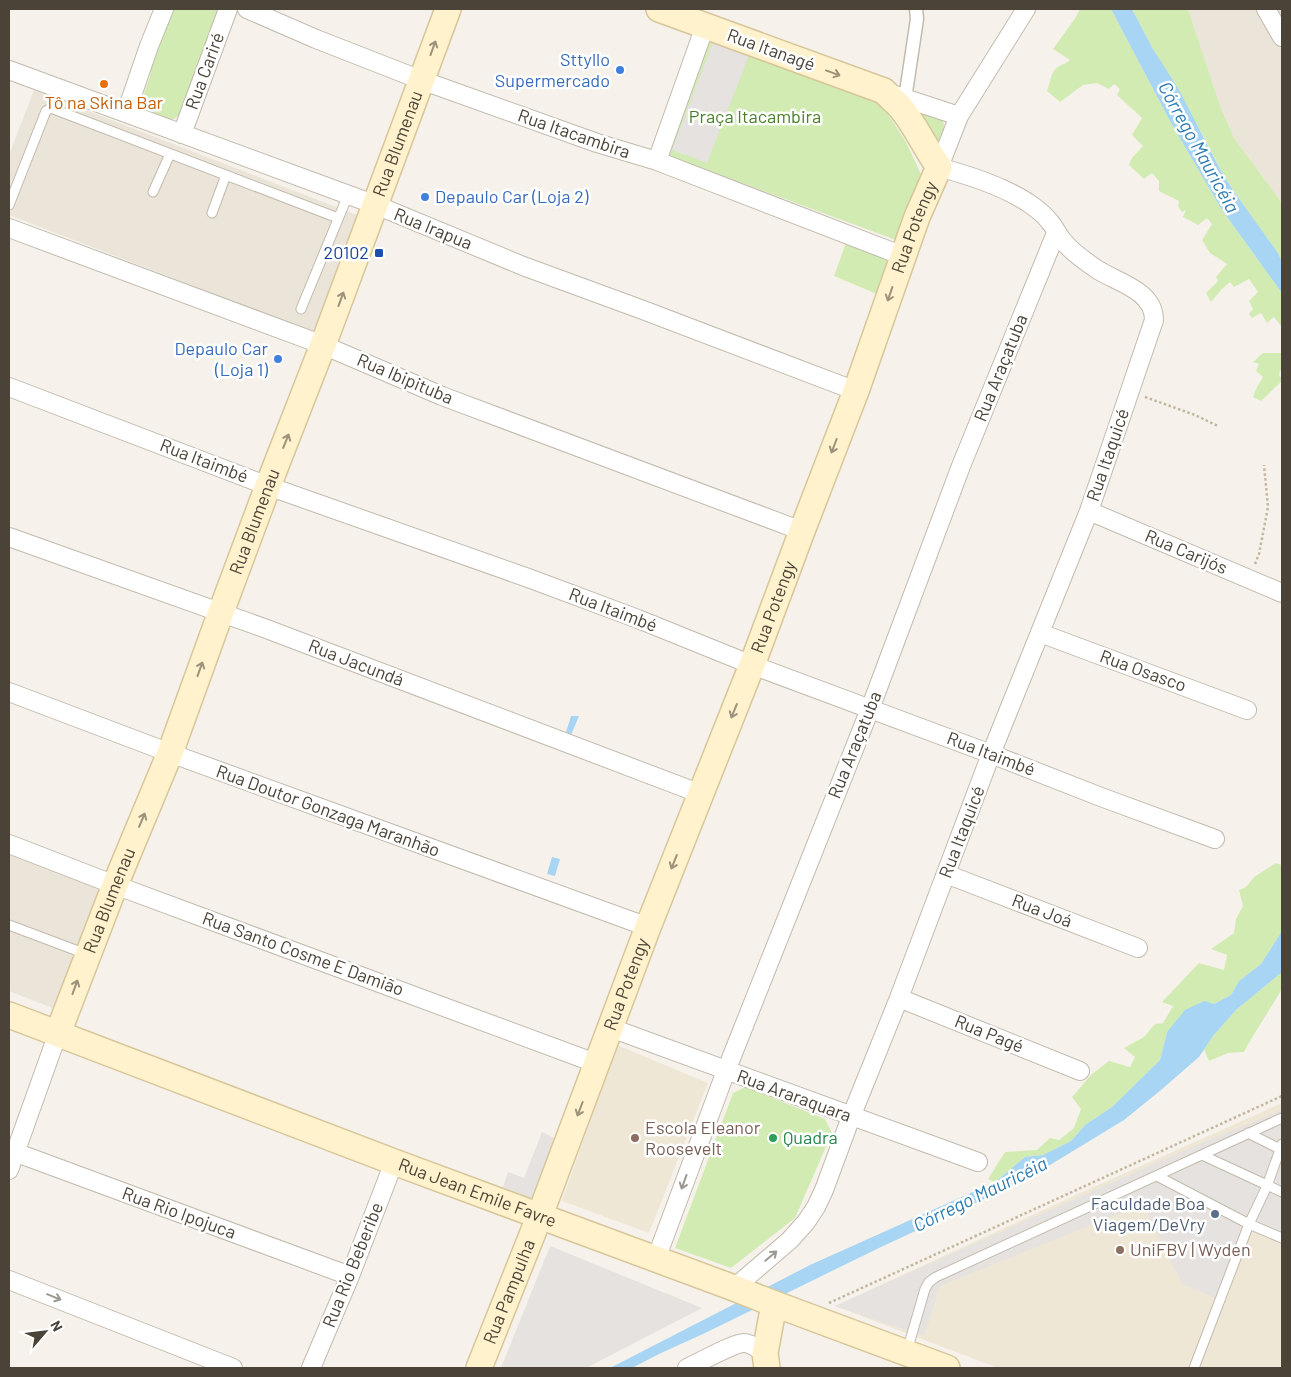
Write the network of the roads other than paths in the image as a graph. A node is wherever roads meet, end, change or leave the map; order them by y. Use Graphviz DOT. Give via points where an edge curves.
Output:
graph roads {
  1 [pos="164,9"];
  2 [pos="228,9"];
  3 [pos="247,9"];
  4 [pos="448,9"];
  5 [pos="659,9"];
  6 [pos="916,9"];
  7 [pos="1026,9"];
  8 [pos="1266,9"];
  9 [pos="705,26"];
  10 [pos="1282,37"];
  11 [pos="9,70"];
  12 [pos="422,80"];
  13 [pos="894,95"];
  14 [pos="126,113"];
  15 [pos="959,116"];
  16 [pos="182,134"];
  17 [pos="170,154"];
  18 [pos="657,161"];
  19 [pos="939,167"];
  20 [pos="226,175"];
  21 [pos="153,192"];
  22 [pos="348,195"];
  23 [pos="9,205"];
  24 [pos="376,205"];
  25 [pos="212,213"];
  26 [pos="338,218"];
  27 [pos="9,228"];
  28 [pos="1056,233"];
  29 [pos="903,256"];
  30 [pos="301,309"];
  31 [pos="324,345"];
  32 [pos="9,387"];
  33 [pos="856,391"];
  34 [pos="268,486"];
  35 [pos="1089,511"];
  36 [pos="802,531"];
  37 [pos="9,538"];
  38 [pos="1282,593"];
  39 [pos="220,612"];
  40 [pos="1040,633"];
  41 [pos="752,666"];
  42 [pos="9,692"];
  43 [pos="870,709"];
  44 [pos="1247,710"];
  45 [pos="170,753"];
  46 [pos="991,754"];
  47 [pos="701,794"];
  48 [pos="1214,839"];
  49 [pos="9,844"];
  50 [pos="946,874"];
  51 [pos="115,885"];
  52 [pos="9,925"];
  53 [pos="648,927"];
  54 [pos="1138,948"];
  55 [pos="83,952"];
  56 [pos="899,998"];
  57 [pos="9,1015"];
  58 [pos="611,1028"];
  59 [pos="58,1033"];
  60 [pos="598,1064"];
  61 [pos="726,1071"];
  62 [pos="1080,1071"];
  63 [pos="850,1117"];
  64 [pos="1282,1118"];
  65 [pos="1248,1132"];
  66 [pos="1282,1147"];
  67 [pos="12,1151"];
  68 [pos="1202,1155"];
  69 [pos="394,1162"];
  70 [pos="978,1162"];
  71 [pos="9,1170"];
  72 [pos="1157,1176"];
  73 [pos="1267,1186"];
  74 [pos="1282,1192"];
  75 [pos="540,1215"];
  76 [pos="1249,1224"];
  77 [pos="1282,1238"];
  78 [pos="656,1259"];
  79 [pos="350,1276"];
  80 [pos="9,1280"];
  81 [pos="734,1288"];
  82 [pos="766,1301"];
  83 [pos="906,1354"];
  84 [pos="766,1361"];
  85 [pos="233,1368"];
  86 [pos="311,1368"];
  87 [pos="478,1368"];
  88 [pos="687,1368"];
  89 [pos="947,1368"];
  90 [pos="1194,1368"];
  1 -- 14 [label="street"];
  2 -- 16 [label="street, Rua Cariré"];
  3 -- 12 [label="street, Rua Itacambira"];
  12 -- 4 [label="main road, Rua Blumenau, one-way"];
  5 -- 9 [label="main road, Rua Itanagé"];
  6 -- 13 [label="street" via="917,19"];
  7 -- 15 [label="street, Rua Potengy"];
  8 -- 10 [label="street"];
  9 -- 13 [label="main road, Rua Itanagé, one-way"];
  9 -- 18 [label="street"];
  11 -- 14 [label="street, Rua Irapua"];
  12 -- 18 [label="street, Rua Itacambira" via="597,144"];
  12 -- 24 [label="main road, Rua Blumenau"];
  13 -- 15 [label="street, Rua Itanagé"];
  13 -- 19 [label="main road, Rua Itanagé"];
  14 -- 16 [label="street, Rua Irapua"];
  15 -- 19 [label="street, Rua Potengy"];
  16 -- 22 [label="street, Rua Irapua"];
  17 -- 20 [label="lane"];
  17 -- 21 [label="lane"];
  17 -- 23 [label="lane" via="52,108 46,111"];
  18 -- 29 [label="street, Rua Itacambira"];
  19 -- 28 [label="street" via="989,183 1028,203 1044,214"];
  19 -- 29 [label="main road, Rua Potengy"];
  20 -- 25 [label="lane"];
  20 -- 26 [label="lane"];
  22 -- 24 [label="street, Rua Irapua"];
  22 -- 26 [label="lane"];
  31 -- 24 [label="main road, Rua Blumenau, one-way"];
  24 -- 33 [label="street, Rua Irapua" via="523,266"];
  26 -- 30 [label="lane"];
  27 -- 31 [label="street, Rua Ibipituba"];
  28 -- 35 [label="street, Rua Itaquicé" via="1071,250 1098,270 1146,298 1154,312"];
  28 -- 43 [label="street, Rua Araçatuba" via="961,466"];
  29 -- 33 [label="main road, Rua Potengy, one-way"];
  34 -- 31 [label="main road, Rua Blumenau, one-way"];
  31 -- 36 [label="street, Rua Ibipituba" via="442,396"];
  32 -- 34 [label="street, Rua Itaimbé"];
  33 -- 36 [label="main road, Rua Potengy, one-way"];
  34 -- 39 [label="main road, Rua Blumenau"];
  34 -- 41 [label="street, Rua Itaimbé" via="638,619"];
  35 -- 38 [label="street, Rua Carijós"];
  35 -- 40 [label="street, Rua Itaquicé"];
  36 -- 41 [label="main road, Rua Potengy"];
  37 -- 39 [label="street, Rua Jacundá"];
  45 -- 39 [label="main road, Rua Blumenau, one-way"];
  39 -- 47 [label="street, Rua Jacundá"];
  40 -- 44 [label="street, Rua Osasco"];
  40 -- 46 [label="street, Rua Itaquicé"];
  41 -- 43 [label="street, Rua Itaimbé"];
  41 -- 47 [label="main road, Rua Potengy, one-way"];
  42 -- 45 [label="street, Rua Doutor Gonzaga Maranhão"];
  43 -- 46 [label="street, Rua Itaimbé"];
  43 -- 61 [label="street, Rua Araçatuba"];
  51 -- 45 [label="main road, Rua Blumenau, one-way"];
  45 -- 53 [label="street, Rua Doutor Gonzaga Maranhão"];
  46 -- 48 [label="street, Rua Itaimbé"];
  46 -- 50 [label="street, Rua Itaquicé"];
  47 -- 53 [label="main road, Rua Potengy, one-way"];
  49 -- 51 [label="street, Rua Santo Cosme E Damião"];
  50 -- 54 [label="street, Rua Joá"];
  50 -- 56 [label="street, Rua Itaquicé"];
  51 -- 55 [label="main road, Rua Blumenau"];
  51 -- 60 [label="street, Rua Santo Cosme E Damião"];
  52 -- 55 [label="lane"];
  53 -- 58 [label="main road, Rua Potengy"];
  59 -- 55 [label="main road, Rua Blumenau, one-way"];
  56 -- 62 [label="street, Rua Pagé"];
  56 -- 63 [label="street, Rua Itaquicé"];
  57 -- 59 [label="main road, Rua Jean Emile Favre"];
  58 -- 60 [label="main road, Rua Potengy"];
  58 -- 61 [label="street, Rua Araraquara"];
  59 -- 67 [label="street"];
  59 -- 69 [label="main road, Rua Jean Emile Favre"];
  60 -- 75 [label="main road, Rua Potengy, one-way"];
  61 -- 63 [label="street, Rua Araraquara"];
  61 -- 78 [label="street, Rua Araçatuba, one-way"];
  63 -- 70 [label="street, Rua Araraquara"];
  81 -- 63 [label="street, Rua Itaquicé, one-way" via="806,1222 824,1190"];
  64 -- 65 [label="lane"];
  65 -- 66 [label="lane"];
  65 -- 68 [label="lane"];
  66 -- 73 [label="lane"];
  67 -- 71 [label="street"];
  67 -- 79 [label="street, Rua Rio Ipojuca"];
  68 -- 72 [label="lane"];
  68 -- 73 [label="lane"];
  69 -- 75 [label="main road, Rua Jean Emile Favre"];
  69 -- 79 [label="street, Rua Rio Beberibe"];
  72 -- 76 [label="lane"];
  72 -- 83 [label="lane" via="932,1279 925,1290"];
  73 -- 74 [label="lane"];
  73 -- 76 [label="lane"];
  75 -- 78 [label="main road, Rua Jean Emile Favre"];
  75 -- 87 [label="main road, Rua Pampulha"];
  76 -- 77 [label="lane"];
  76 -- 90 [label="lane"];
  78 -- 81 [label="main road, Rua Jean Emile Favre"];
  79 -- 86 [label="street, Rua Rio Beberibe"];
  80 -- 85 [label="street, one-way"];
  81 -- 82 [label="main road, Rua Jean Emile Favre"];
  82 -- 83 [label="main road, Rua Jean Emile Favre"];
  82 -- 84 [label="main road"];
  83 -- 89 [label="main road, Rua Jean Emile Favre"];
  84 -- 88 [label="street" via="750,1344 743,1343"];
}
